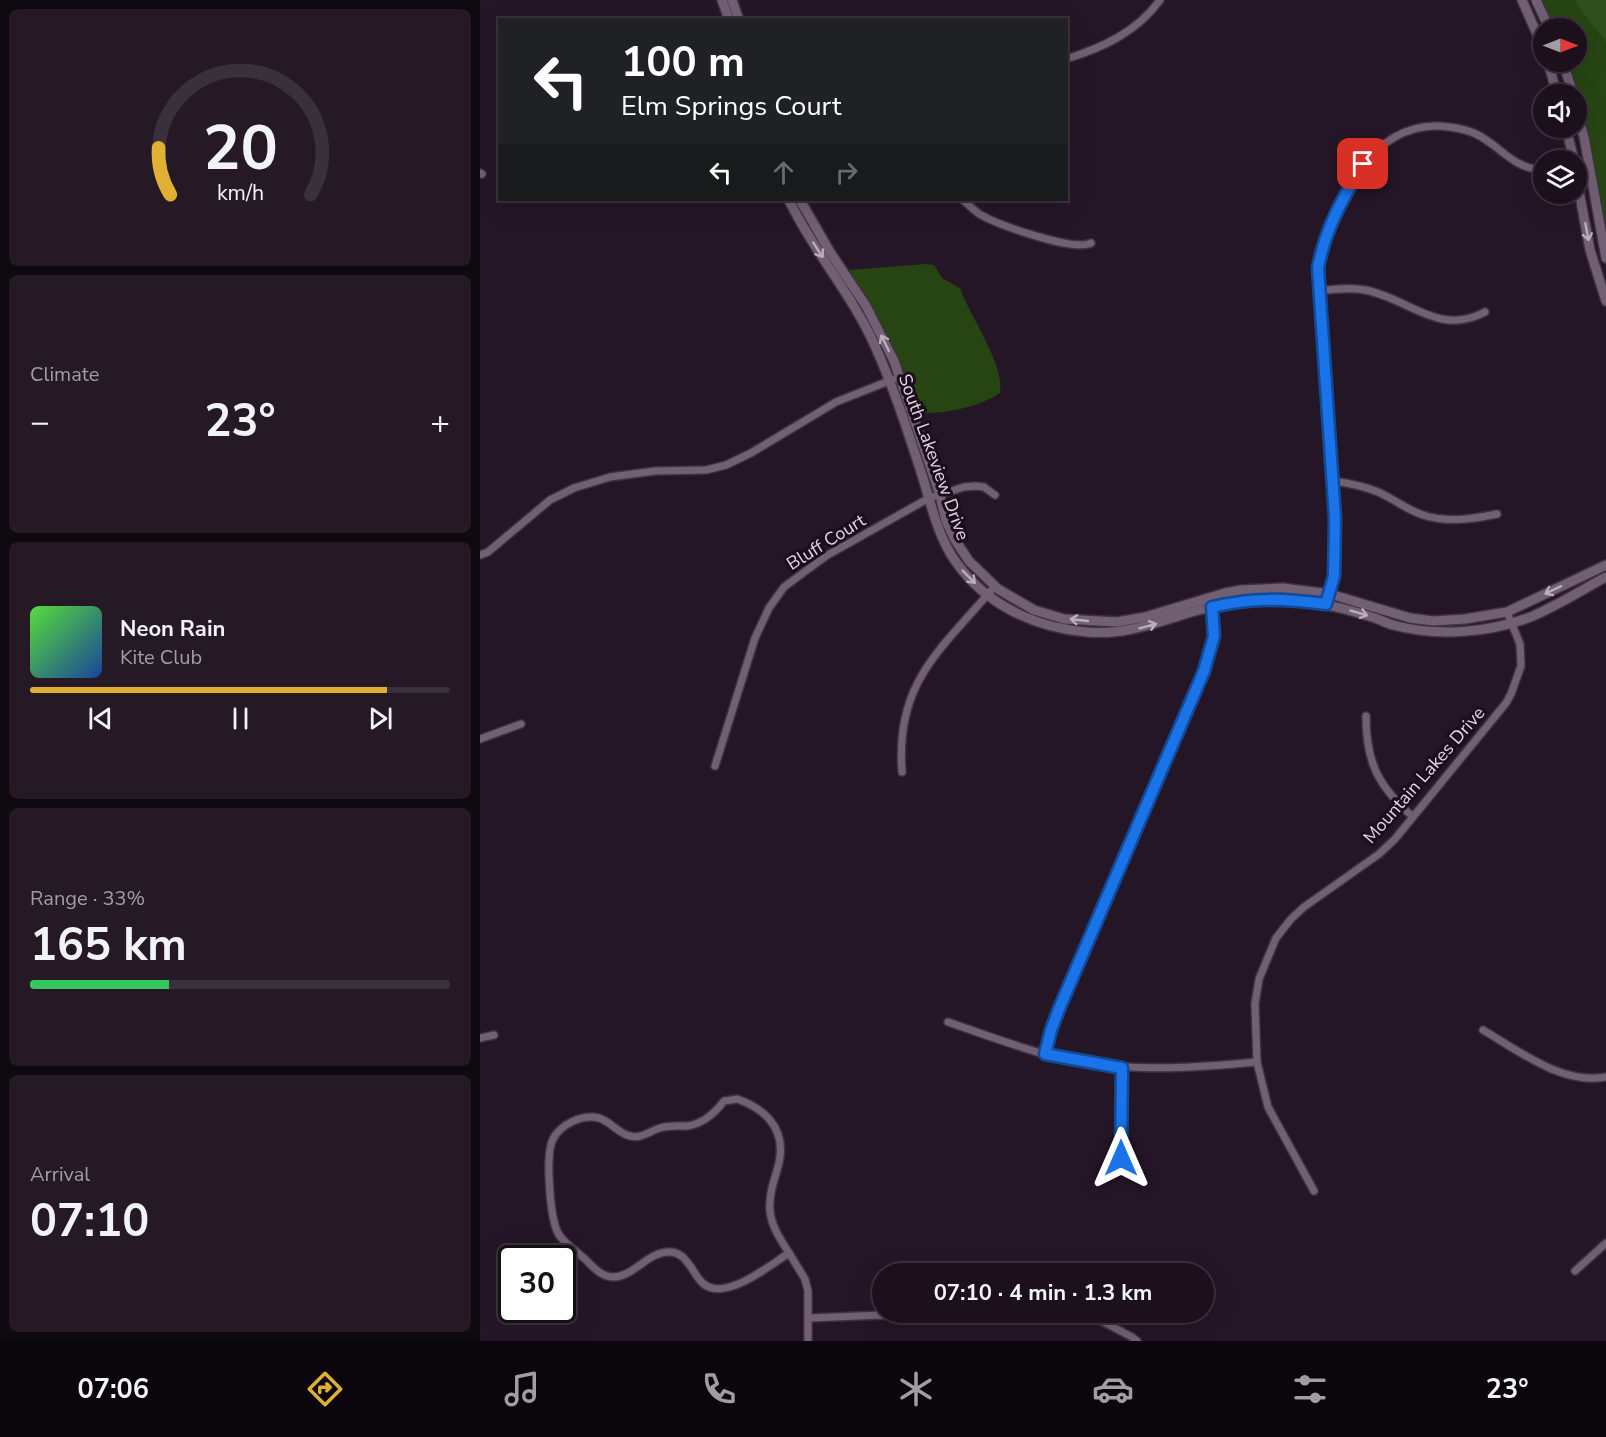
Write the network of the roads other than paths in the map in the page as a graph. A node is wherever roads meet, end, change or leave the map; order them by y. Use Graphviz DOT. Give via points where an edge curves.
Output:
graph roads {
  1 [pos="722,0"];
  2 [pos="732,0"];
  3 [pos="1160,0"];
  4 [pos="1522,0"];
  5 [pos="1536,0"];
  6 [pos="728,18"];
  7 [pos="738,18"];
  8 [pos="1544,18"];
  9 [pos="1533,25"];
  10 [pos="1068,58"];
  11 [pos="1583,138"];
  12 [pos="1533,169"];
  13 [pos="1590,169"];
  14 [pos="1587,170"];
  15 [pos="790,201"];
  16 [pos="801,201"];
  17 [pos="964,201"];
  18 [pos="1582,204"];
  19 [pos="1091,243"];
  20 [pos="1606,258"];
  21 [pos="835,268"];
  22 [pos="1319,291"];
  23 [pos="1606,301"];
  24 [pos="1485,312"];
  25 [pos="894,379"];
  26 [pos="1333,481"];
  27 [pos="940,495"];
  28 [pos="996,495"];
  29 [pos="929,498"];
  30 [pos="1497,514"];
  31 [pos="480,555"];
  32 [pos="1606,565"];
  33 [pos="1606,577"];
  34 [pos="994,586"];
  35 [pos="1330,594"];
  36 [pos="987,595"];
  37 [pos="1210,602"];
  38 [pos="1326,604"];
  39 [pos="1507,612"];
  40 [pos="1513,622"];
  41 [pos="1366,716"];
  42 [pos="521,724"];
  43 [pos="480,739"];
  44 [pos="715,766"];
  45 [pos="902,772"];
  46 [pos="1412,816"];
  47 [pos="948,1022"];
  48 [pos="1483,1030"];
  49 [pos="494,1035"];
  50 [pos="480,1038"];
  51 [pos="1045,1054"];
  52 [pos="1257,1062"];
  53 [pos="1122,1068"];
  54 [pos="1606,1077"];
  55 [pos="1121,1158"];
  56 [pos="1314,1191"];
  57 [pos="1606,1243"];
  58 [pos="789,1253"];
  59 [pos="1575,1271"];
  60 [pos="810,1318"];
  61 [pos="808,1341"];
  62 [pos="1137,1341"];
  1 -- 6 [label="street"];
  2 -- 7 [label="street"];
  3 -- 10 [label="street" via="1121,37"];
  4 -- 9 [label="street"];
  5 -- 8 [label="street"];
  11 -- 13 [label="street"];
  12 -- 22 [label="street" via="1476,133 1456,128 1424,126 1397,136 1363,164 1338,208 1322,250"];
  13 -- 14 [label="street"];
  13 -- 20 [label="street"];
  15 -- 21 [label="street, South Lakeview Drive, one-way" via="801,224"];
  16 -- 21 [label="street, South Lakeview Drive"];
  17 -- 19 [label="street" via="975,212 1005,226 1059,243"];
  18 -- 23 [label="street, one-way" via="1590,250"];
  21 -- 25 [label="street, South Lakeview Drive" via="866,306 894,361"];
  22 -- 24 [label="street" via="1345,288 1378,293 1433,318 1471,319"];
  22 -- 26 [label="street"];
  25 -- 27 [label="street, South Lakeview Drive"];
  25 -- 29 [label="street, South Lakeview Drive"];
  25 -- 31 [label="street" via="836,402 726,465 610,477 574,488 550,500 489,552"];
  26 -- 30 [label="street" via="1353,483 1426,516 1461,519"];
  26 -- 35 [label="street" via="1335,555"];
  27 -- 28 [label="street, Bluff Court" via="976,486"];
  27 -- 29 [label="street, Bluff Court"];
  27 -- 34 [label="street, South Lakeview Drive" via="955,540"];
  29 -- 36 [label="street, South Lakeview Drive, one-way" via="954,560"];
  29 -- 44 [label="street, Bluff Court" via="826,556 784,587 755,638"];
  32 -- 39 [label="street, South Lakeview Drive, one-way"];
  33 -- 40 [label="street, South Lakeview Drive" via="1549,608"];
  34 -- 36 [label="street"];
  37 -- 34 [label="street, South Lakeview Drive, one-way" via="1134,620 1102,622 1064,619 1034,610"];
  35 -- 37 [label="street, South Lakeview Drive" via="1263,588 1241,590"];
  35 -- 38 [label="street"];
  35 -- 39 [label="street, South Lakeview Drive" via="1426,620 1465,620"];
  36 -- 37 [label="street, South Lakeview Drive, one-way" via="1016,614 1055,627 1087,632 1132,630"];
  36 -- 45 [label="street" via="935,654 917,681 902,731"];
  37 -- 38 [label="street, South Lakeview Drive" via="1268,599"];
  37 -- 51 [label="street" via="1214,636 1204,671 1059,1009"];
  38 -- 40 [label="street, South Lakeview Drive, one-way" via="1393,625 1432,631 1467,631"];
  39 -- 40 [label="street, Mountain Lakes Drive"];
  40 -- 46 [label="street, Mountain Lakes Drive" via="1521,666 1511,694"];
  41 -- 46 [label="street" via="1369,758 1386,791"];
  42 -- 43 [label="street"];
  46 -- 52 [label="street, Mountain Lakes Drive" via="1379,854 1304,907 1276,938 1259,979 1255,1004"];
  47 -- 51 [label="street"];
  48 -- 54 [label="street" via="1543,1065 1585,1078"];
  49 -- 50 [label="street"];
  51 -- 53 [label="street"];
  52 -- 53 [label="street" via="1185,1069"];
  52 -- 56 [label="street, Mountain Lakes Drive" via="1268,1107"];
  53 -- 55 [label="street"];
  57 -- 59 [label="street"];
  58 -- 58 [label="street" via="740,1284 723,1290 703,1284 683,1256 674,1252 657,1255 626,1274 599,1273 561,1238 553,1221 551,1142 572,1121 586,1118 599,1118 636,1137 662,1127 692,1125 715,1112 724,1101 737,1099 751,1104 764,1112 779,1140 780,1155 770,1202 773,1226"];
  58 -- 60 [label="street" via="805,1279"];
  60 -- 61 [label="street"];
  60 -- 62 [label="street" via="1092,1316"];
}
